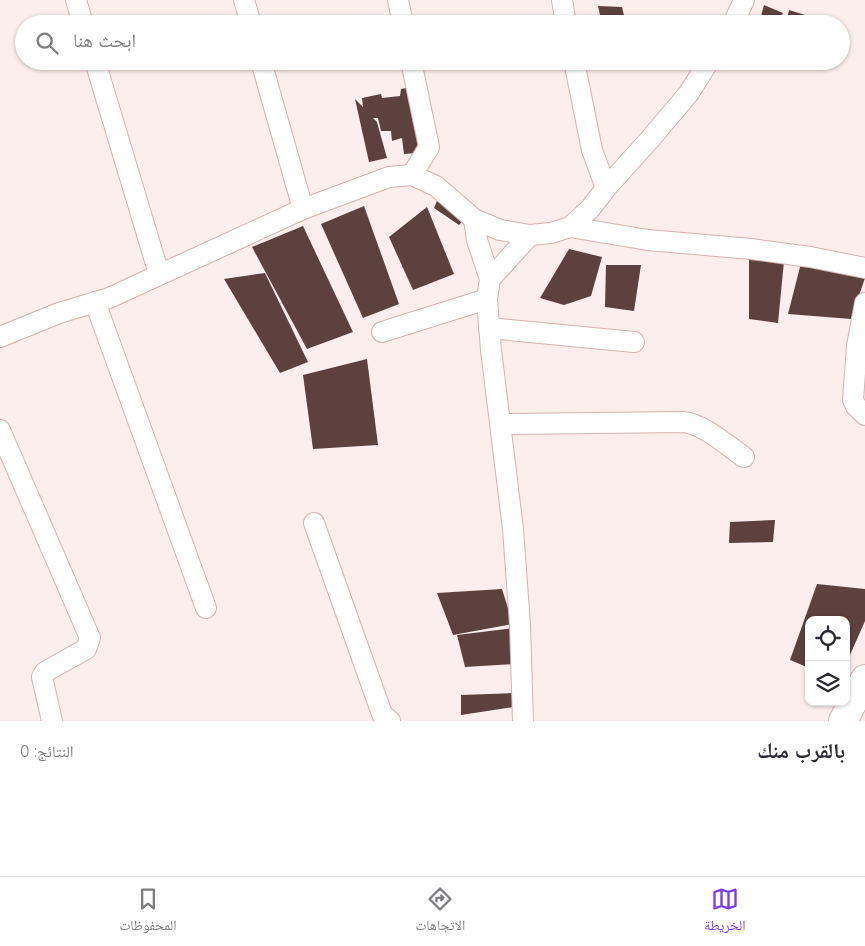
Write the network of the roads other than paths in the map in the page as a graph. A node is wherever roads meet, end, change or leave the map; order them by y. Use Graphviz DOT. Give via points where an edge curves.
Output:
graph roads {
  1 [pos="76,0"];
  2 [pos="244,0"];
  3 [pos="398,0"];
  4 [pos="562,0"];
  5 [pos="744,0"];
  6 [pos="80,15"];
  7 [pos="248,15"];
  8 [pos="401,15"];
  9 [pos="564,15"];
  10 [pos="737,15"];
  11 [pos="98,70"];
  12 [pos="265,70"];
  13 [pos="413,70"];
  14 [pos="576,70"];
  15 [pos="703,70"];
  16 [pos="412,175"];
  17 [pos="606,188"];
  18 [pos="303,208"];
  19 [pos="474,219"];
  20 [pos="570,227"];
  21 [pos="530,235"];
  22 [pos="865,268"];
  23 [pos="159,274"];
  24 [pos="490,279"];
  25 [pos="487,299"];
  26 [pos="95,302"];
  27 [pos="865,303"];
  28 [pos="489,328"];
  29 [pos="382,332"];
  30 [pos="0,337"];
  31 [pos="634,342"];
  32 [pos="865,415"];
  33 [pos="501,424"];
  34 [pos="0,430"];
  35 [pos="744,456"];
  36 [pos="314,523"];
  37 [pos="206,608"];
  38 [pos="865,679"];
  39 [pos="854,710"];
  40 [pos="52,721"];
  41 [pos="390,721"];
  42 [pos="523,721"];
  1 -- 6 [label="street"];
  2 -- 7 [label="street"];
  3 -- 8 [label="street"];
  4 -- 9 [label="street"];
  5 -- 10 [label="street"];
  11 -- 23 [label="street"];
  12 -- 18 [label="street"];
  13 -- 16 [label="street" via="429,147"];
  14 -- 17 [label="street" via="592,150"];
  15 -- 17 [label="street" via="651,138"];
  16 -- 18 [label="street" via="389,177"];
  16 -- 19 [label="street" via="436,186"];
  17 -- 20 [label="street"];
  18 -- 23 [label="street"];
  19 -- 21 [label="street" via="500,230"];
  19 -- 24 [label="street" via="477,240"];
  20 -- 21 [label="street"];
  20 -- 22 [label="street" via="648,240 810,257"];
  21 -- 24 [label="street"];
  23 -- 26 [label="street"];
  24 -- 25 [label="street"];
  25 -- 28 [label="street"];
  25 -- 29 [label="street"];
  26 -- 30 [label="street"];
  26 -- 37 [label="street"];
  27 -- 32 [label="street" via="852,400"];
  28 -- 31 [label="street"];
  28 -- 33 [label="street"];
  33 -- 35 [label="street" via="690,422"];
  33 -- 42 [label="street" via="516,568"];
  34 -- 40 [label="street" via="90,638 86,648 45,672 42,677"];
  36 -- 41 [label="street" via="382,714"];
  38 -- 39 [label="street"];
}
